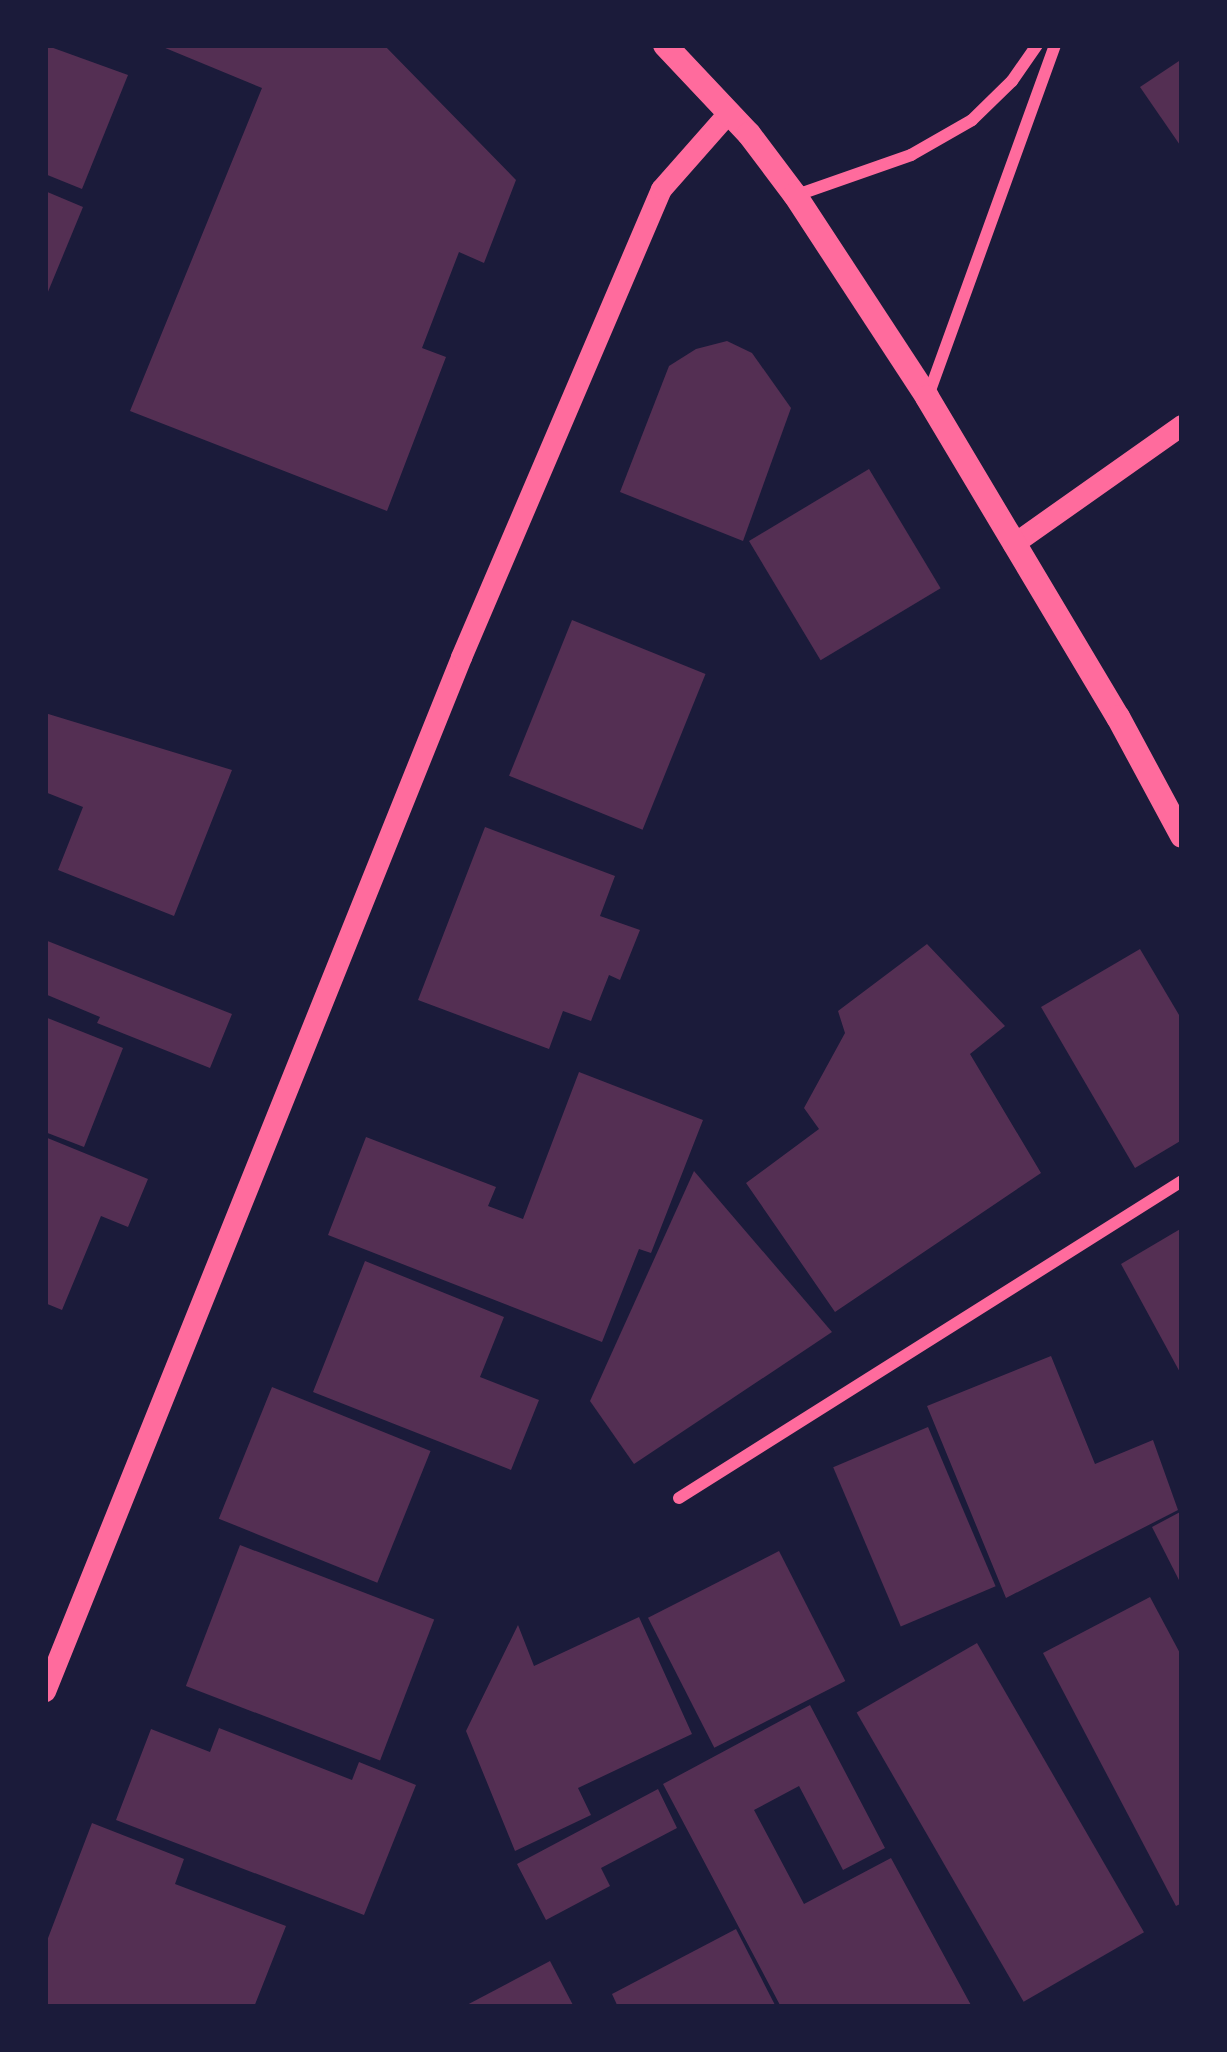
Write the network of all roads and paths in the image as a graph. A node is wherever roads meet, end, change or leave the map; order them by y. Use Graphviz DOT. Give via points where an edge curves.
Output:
graph roads {
  1 [pos="665,45"];
  2 [pos="1037,45"];
  3 [pos="1055,45"];
  4 [pos="729,112"];
  5 [pos="796,196"];
  6 [pos="927,397"];
  7 [pos="1182,425"];
  8 [pos="1013,544"];
  9 [pos="1182,836"];
  10 [pos="1182,1180"];
  11 [pos="680,1498"];
  12 [pos="45,1690"];
  1 -- 4 [label="main road"];
  2 -- 5 [label="street" via="971,120 911,155"];
  3 -- 6 [label="street"];
  4 -- 5 [label="main road"];
  4 -- 12 [label="street" via="661,189 461,657"];
  5 -- 6 [label="main road"];
  6 -- 8 [label="main road"];
  7 -- 8 [label="street"];
  8 -- 9 [label="main road"];
  10 -- 11 [label="street"];
}
